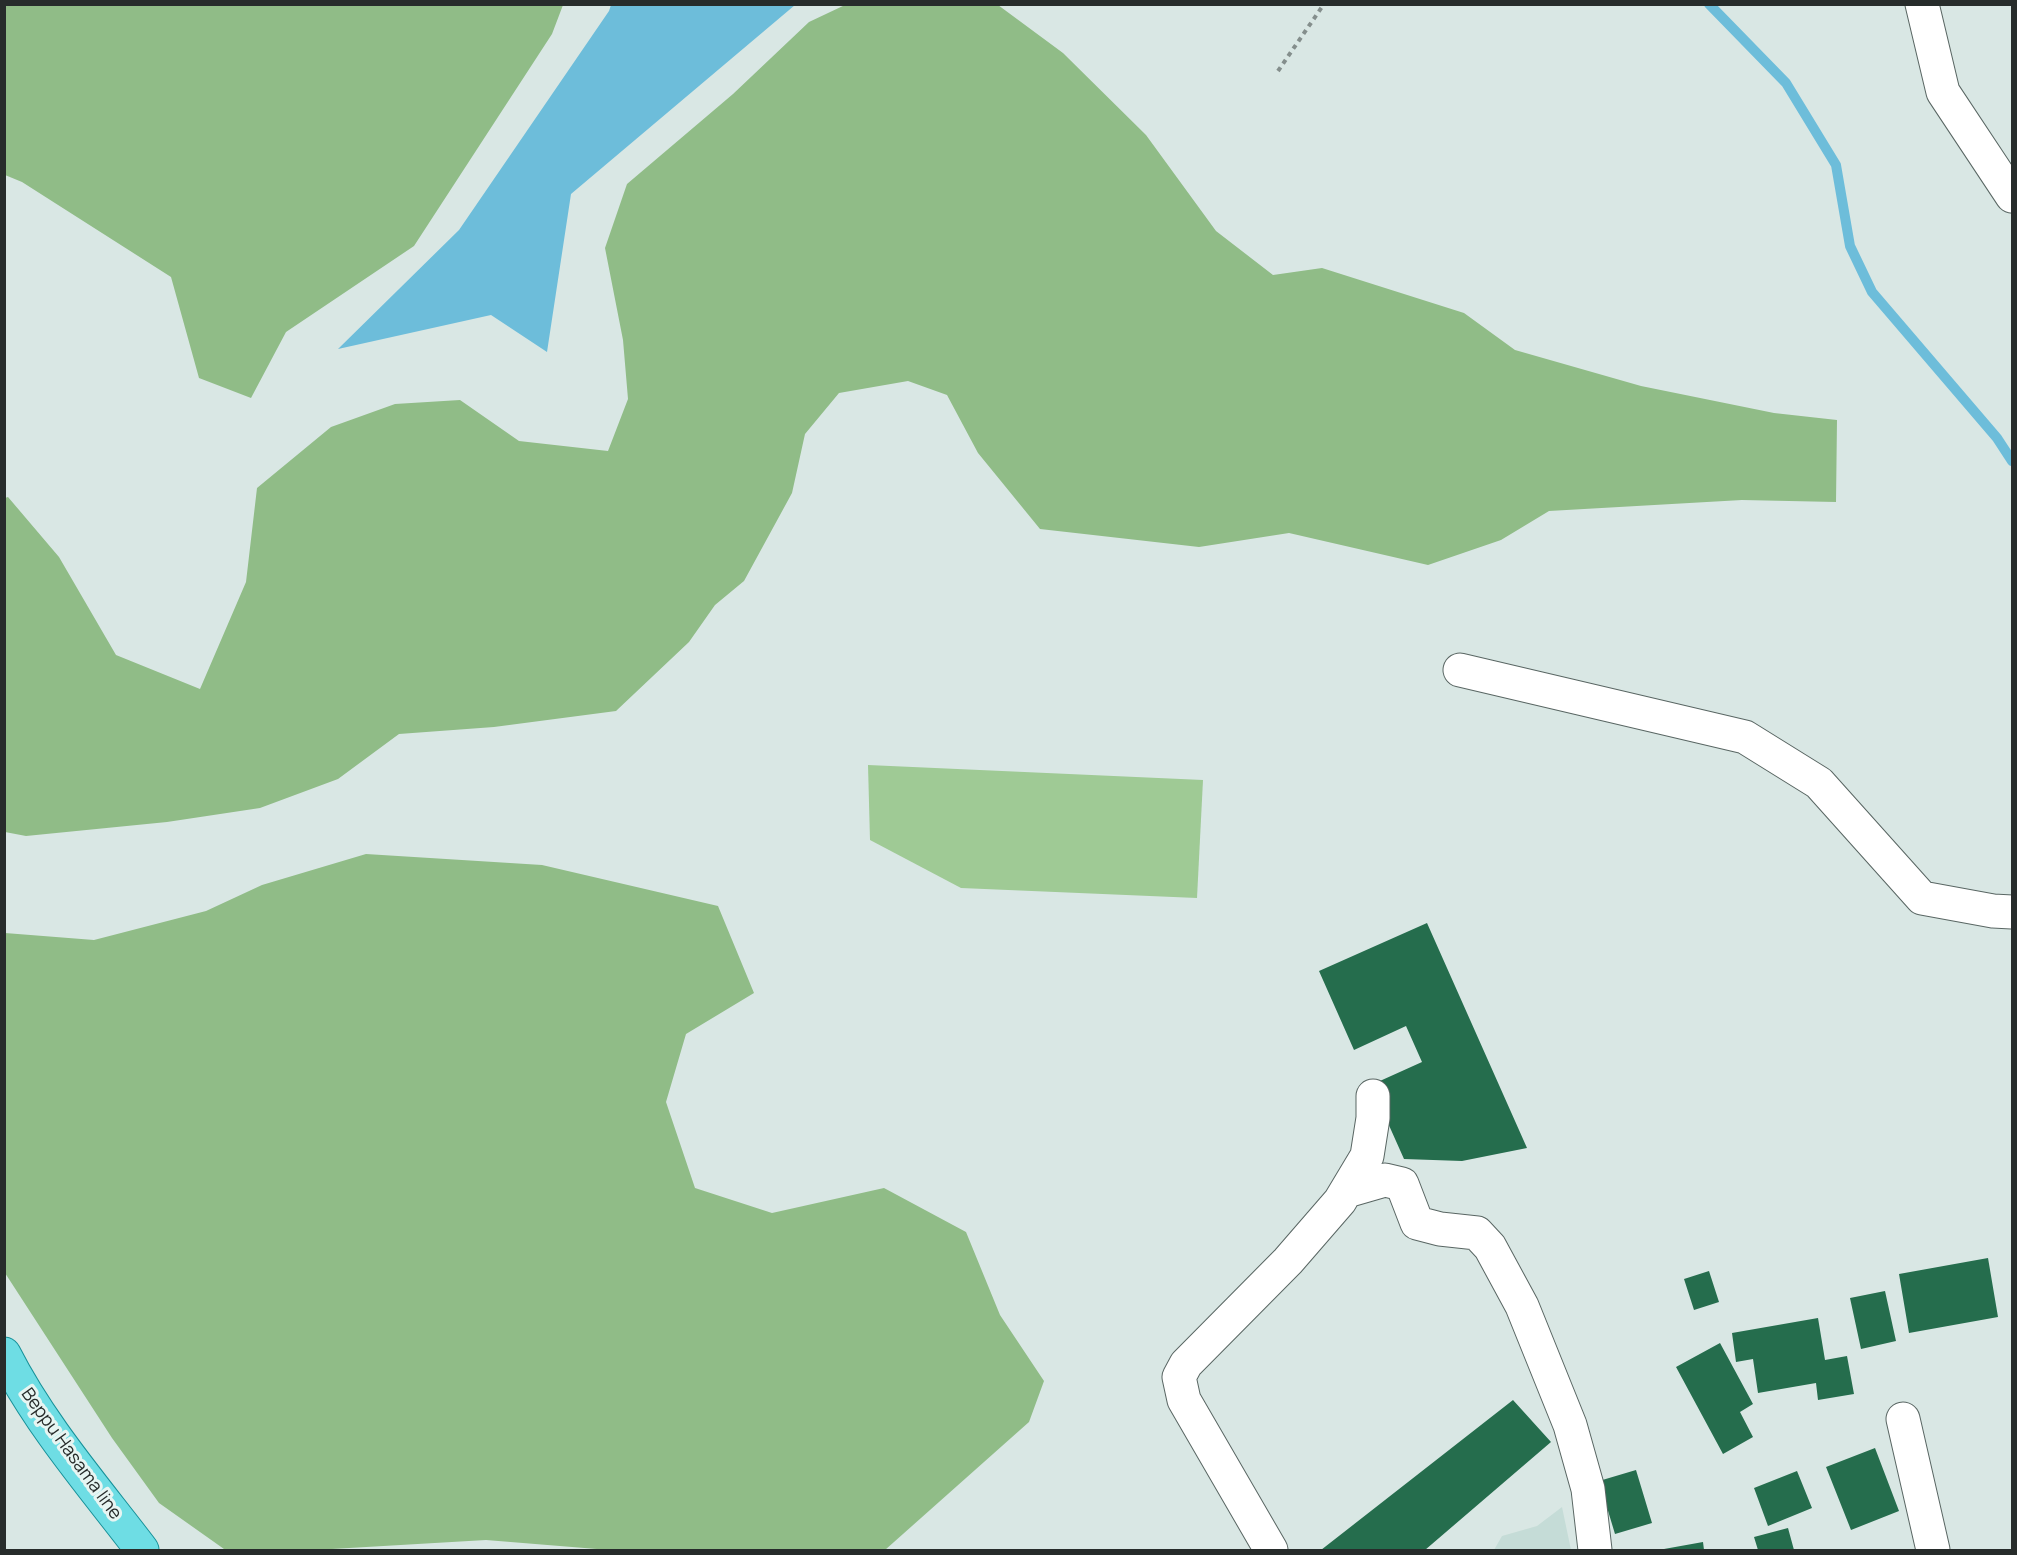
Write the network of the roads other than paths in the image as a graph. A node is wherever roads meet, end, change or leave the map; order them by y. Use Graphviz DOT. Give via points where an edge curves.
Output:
graph roads {
  1 [pos="1922,4"];
  2 [pos="2013,195"];
  3 [pos="1460,670"];
  4 [pos="2013,912"];
  5 [pos="1373,1096"];
  6 [pos="1347,1191"];
  7 [pos="4,1354"];
  8 [pos="1904,1419"];
  9 [pos="142,1551"];
  10 [pos="1271,1551"];
  11 [pos="1595,1551"];
  12 [pos="1933,1551"];
  1 -- 2 [label="street" via="1943,92"];
  3 -- 4 [label="street" via="1745,737 1819,783 1922,898"];
  5 -- 6 [label="street" via="1367,1156"];
  6 -- 10 [label="street" via="1288,1261 1186,1364 1179,1377 1184,1400"];
  6 -- 11 [label="street" via="1386,1180 1402,1184 1417,1223 1478,1233 1490,1247 1522,1306 1570,1425 1588,1489"];
  7 -- 9 [label="main road, Beppu Hasama line" via="19,1383 65,1449"];
  8 -- 12 [label="street"];
}
